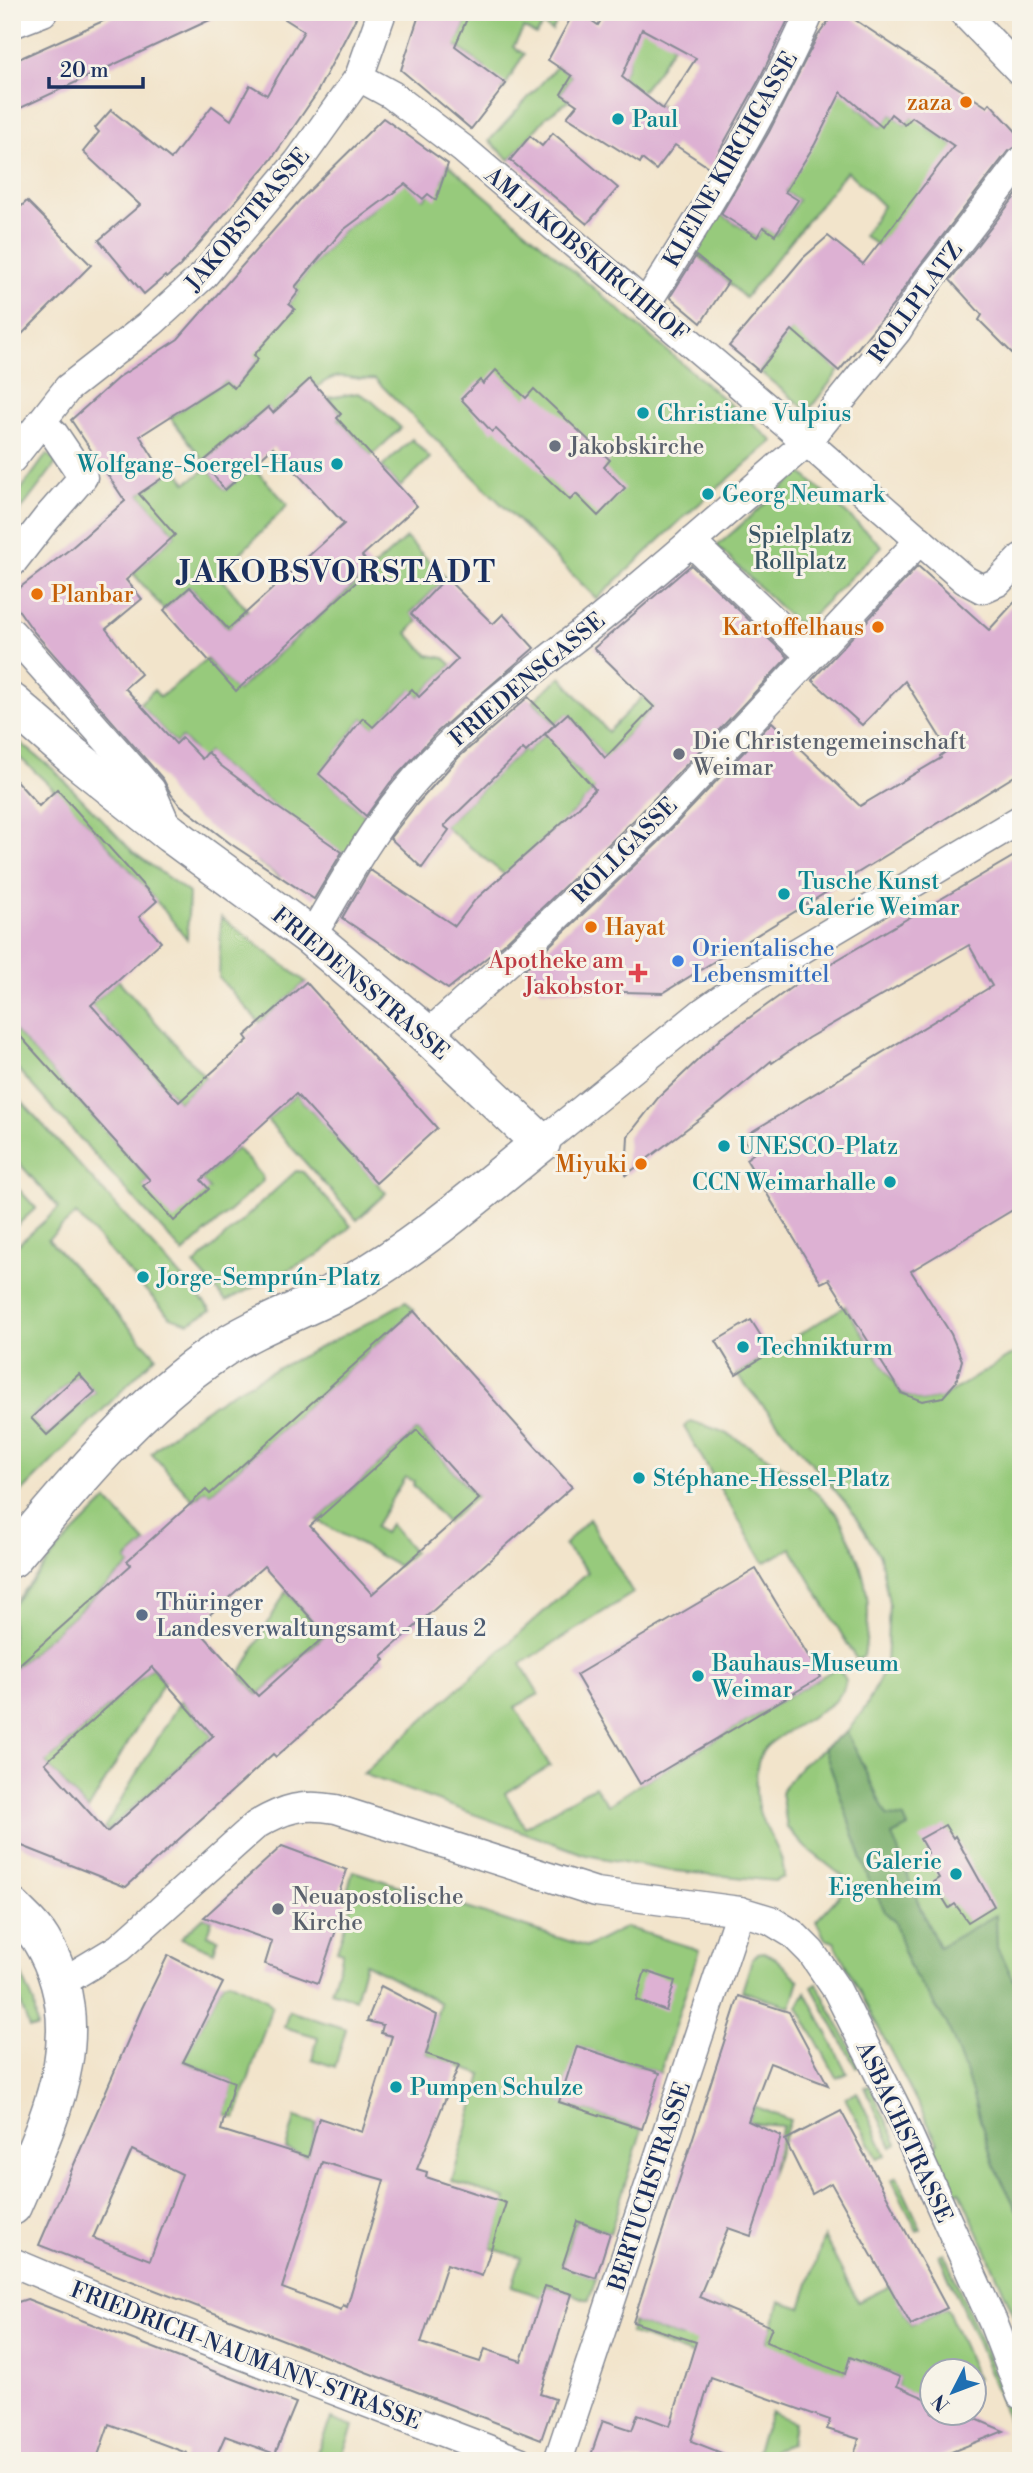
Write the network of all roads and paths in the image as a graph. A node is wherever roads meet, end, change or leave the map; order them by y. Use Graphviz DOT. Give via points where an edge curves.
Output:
graph roads {
  1 [pos="43,12"];
  2 [pos="382,12"];
  3 [pos="810,12"];
  4 [pos="963,12"];
  5 [pos="12,24"];
  6 [pos="1021,72"];
  7 [pos="359,77"];
  8 [pos="1021,160"];
  9 [pos="646,304"];
  10 [pos="42,423"];
  11 [pos="807,442"];
  12 [pos="12,459"];
  13 [pos="920,540"];
  14 [pos="691,542"];
  15 [pos="1021,558"];
  16 [pos="12,563"];
  17 [pos="21,644"];
  18 [pos="810,655"];
  19 [pos="12,703"];
  20 [pos="1021,819"];
  21 [pos="171,834"];
  22 [pos="311,937"];
  23 [pos="427,1035"];
  24 [pos="541,1143"];
  25 [pos="12,1558"];
  26 [pos="12,1908"];
  27 [pos="740,1912"];
  28 [pos="61,1983"];
  29 [pos="12,2206"];
  30 [pos="12,2262"];
  31 [pos="1021,2395"];
  32 [pos="519,2461"];
  33 [pos="558,2461"];
  1 -- 5 [label="street"];
  2 -- 7 [label="street, JAKOBSTRASSE"];
  3 -- 9 [label="street, KLEINE KIRCHGASSE" via="701,217"];
  4 -- 6 [label="street"];
  7 -- 9 [label="street, AM JAKOBSKIRCHHOF" via="392,94 463,149"];
  7 -- 10 [label="street, JAKOBSTRASSE" via="298,162 204,275 68,388"];
  8 -- 11 [label="street, ROLLPLATZ" via="927,282 897,331"];
  9 -- 11 [label="street, AM JAKOBSKIRCHHOF"];
  10 -- 12 [label="street, JAKOBSTRASSE"];
  10 -- 16 [label="street" via="83,477"];
  11 -- 13 [label="street"];
  11 -- 14 [label="street, ROLLPLATZ"];
  13 -- 15 [label="street" via="982,589 998,582"];
  13 -- 18 [label="street"];
  14 -- 18 [label="street"];
  14 -- 22 [label="street, FRIEDENSGASSE" via="463,729 403,794"];
  17 -- 21 [label="street, FRIEDENSSTRASSE" via="151,790"];
  18 -- 23 [label="street, ROLLGASSE" via="647,831"];
  19 -- 21 [label="street, FRIEDENSSTRASSE"];
  20 -- 24 [label="street" via="740,986"];
  21 -- 22 [label="street, FRIEDENSSTRASSE"];
  22 -- 23 [label="street, FRIEDENSSTRASSE"];
  23 -- 24 [label="street, FRIEDENSSTRASSE"];
  24 -- 25 [label="street" via="389,1261 245,1335 194,1370 105,1452"];
  26 -- 28 [label="street" via="40,1939"];
  27 -- 28 [label="street, ASBACHSTRASSE" via="596,1892 336,1808 297,1806 256,1825 119,1948"];
  27 -- 31 [label="street, ASBACHSTRASSE" via="770,1920 793,1934 837,1990 905,2126"];
  27 -- 33 [label="street, BERTUCHSTRASSE"];
  28 -- 29 [label="street" via="67,2017 60,2084"];
  30 -- 32 [label="street, FRIEDRICH-NAUMANN-STRASSE" via="143,2318"];
}
